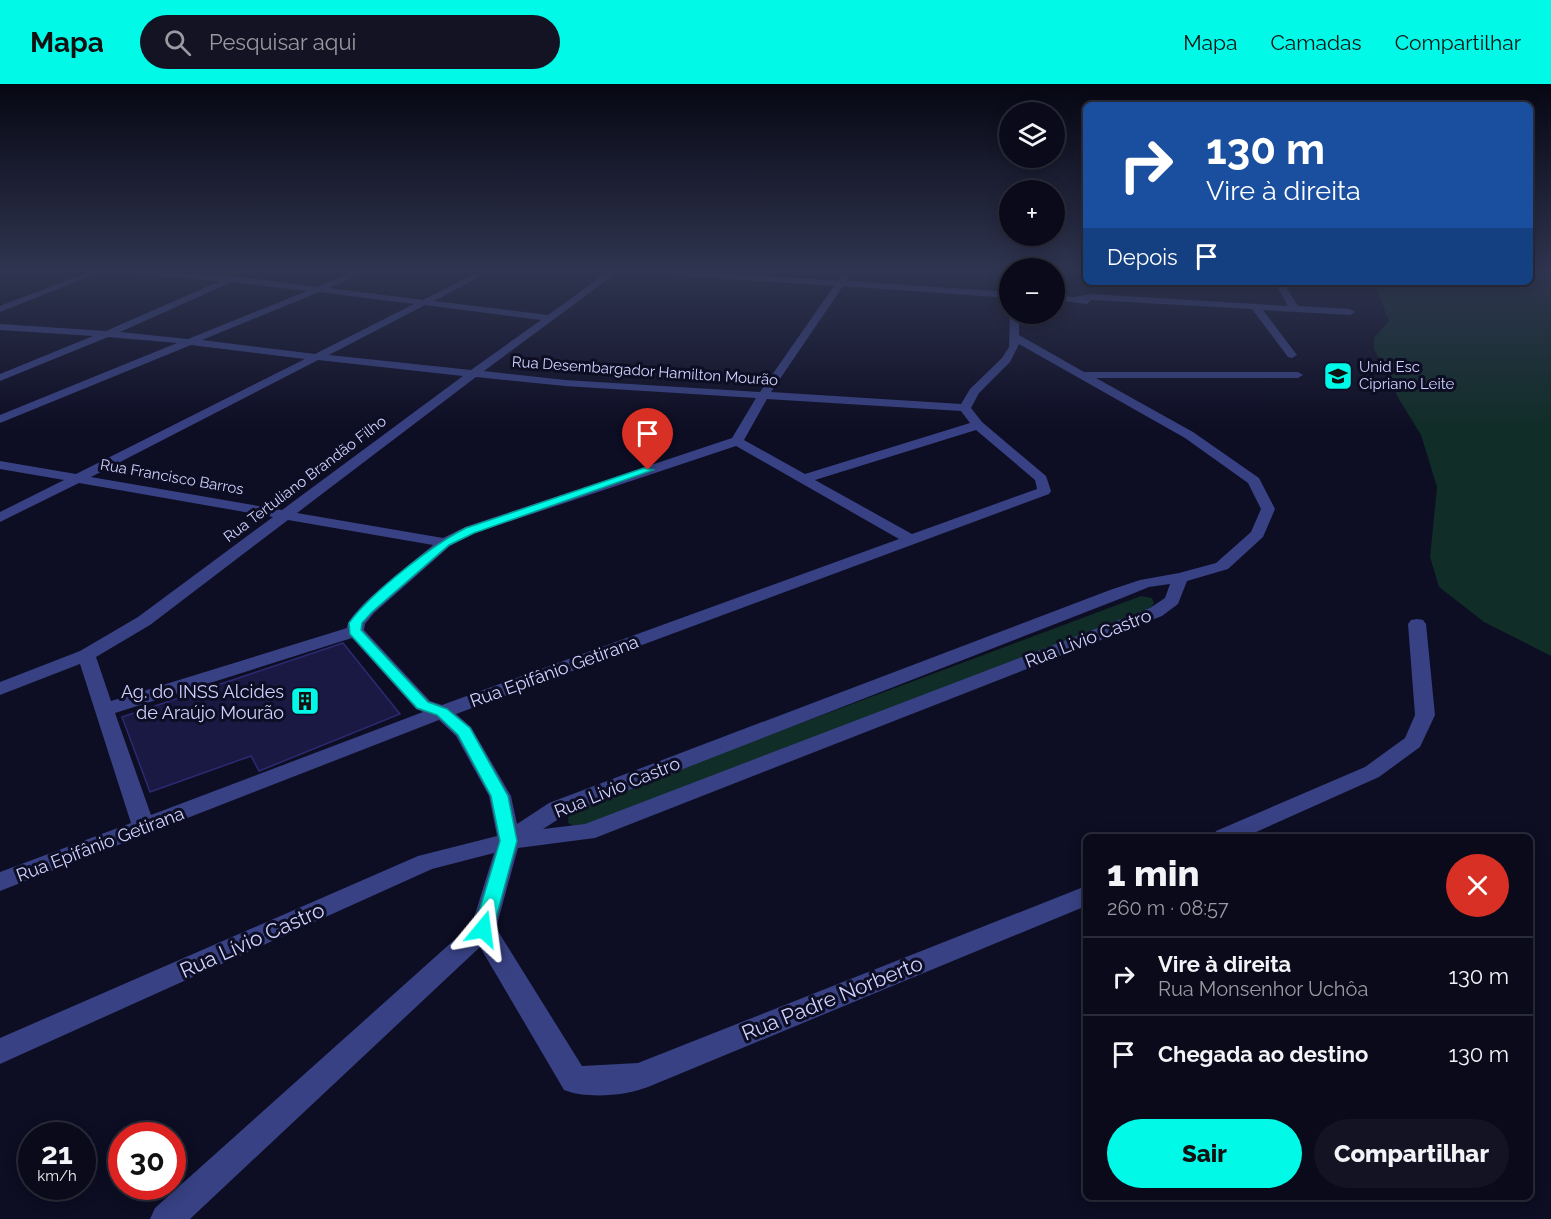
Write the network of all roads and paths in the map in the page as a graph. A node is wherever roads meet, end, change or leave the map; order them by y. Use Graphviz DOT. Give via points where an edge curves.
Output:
graph roads {
  1 [pos="131,324"];
  2 [pos="235,324"];
  3 [pos="382,324"];
  4 [pos="541,324"];
  5 [pos="812,324"];
  6 [pos="1014,324"];
  7 [pos="1268,324"];
  8 [pos="0,327"];
  9 [pos="110,333"];
  10 [pos="1013,336"];
  11 [pos="192,341"];
  12 [pos="1292,355"];
  13 [pos="316,357"];
  14 [pos="474,373"];
  15 [pos="1081,375"];
  16 [pos="1298,375"];
  17 [pos="0,378"];
  18 [pos="764,394"];
  19 [pos="965,408"];
  20 [pos="0,420"];
  21 [pos="978,425"];
  22 [pos="737,441"];
  23 [pos="0,465"];
  24 [pos="79,477"];
  25 [pos="807,478"];
  26 [pos="286,514"];
  27 [pos="0,518"];
  28 [pos="910,539"];
  29 [pos="445,543"];
  30 [pos="1180,578"];
  31 [pos="1417,624"];
  32 [pos="355,631"];
  33 [pos="86,655"];
  34 [pos="0,689"];
  35 [pos="106,709"];
  36 [pos="442,712"];
  37 [pos="144,828"];
  38 [pos="1231,834"];
  39 [pos="509,841"];
  40 [pos="0,882"];
  41 [pos="1083,897"];
  42 [pos="483,929"];
  43 [pos="0,1051"];
  44 [pos="166,1219"];
  1 -- 9 [label="street"];
  2 -- 11 [label="street"];
  3 -- 13 [label="street"];
  4 -- 14 [label="street, Rua Tertuliano Brandão Filho"];
  5 -- 18 [label="street"];
  6 -- 10 [label="street"];
  7 -- 12 [label="street"];
  8 -- 9 [label="street, Rua Desembargador Hamilton Mourão"];
  9 -- 11 [label="street, Rua Desembargador Hamilton Mourão"];
  9 -- 17 [label="street"];
  10 -- 15 [label="street, Rua Livio Castro"];
  10 -- 19 [label="street" via="1014,347 1006,360 974,391"];
  11 -- 13 [label="street, Rua Desembargador Hamilton Mourão"];
  11 -- 20 [label="street"];
  13 -- 14 [label="street, Rua Desembargador Hamilton Mourão"];
  13 -- 24 [label="street"];
  14 -- 18 [label="street, Rua Desembargador Hamilton Mourão" via="565,383"];
  14 -- 26 [label="street, Rua Tertuliano Brandão Filho"];
  15 -- 16 [label="street"];
  15 -- 30 [label="street, Rua Livio Castro" via="1189,435 1245,474 1254,481 1269,509 1258,534 1222,566"];
  18 -- 19 [label="street, Rua Desembargador Hamilton Mourão"];
  18 -- 22 [label="street"];
  19 -- 21 [label="street"];
  21 -- 25 [label="street"];
  21 -- 28 [label="street, Rua Epifânio Getirana" via="1041,478 1044,491"];
  22 -- 25 [label="street"];
  22 -- 29 [label="street" via="492,522"];
  23 -- 24 [label="street, Rua Francisco Barros"];
  24 -- 26 [label="street, Rua Francisco Barros"];
  24 -- 27 [label="street"];
  25 -- 28 [label="street"];
  26 -- 29 [label="street, Rua Francisco Barros"];
  26 -- 33 [label="street, Rua Tertuliano Brandão Filho" via="144,621"];
  28 -- 36 [label="street, Rua Epifânio Getirana"];
  29 -- 32 [label="street" via="368,609 356,623"];
  30 -- 39 [label="street, Rua Livio Castro" via="1146,583 1116,594 557,809"];
  30 -- 39 [label="street, Rua Livio Castro" via="1172,600 1156,612 587,832"];
  31 -- 38 [label="street" via="1425,715 1413,742 1372,772"];
  32 -- 35 [label="street"];
  32 -- 36 [label="street" via="423,705"];
  33 -- 34 [label="street, Rua Tertuliano Brandão Filho"];
  33 -- 35 [label="street"];
  35 -- 37 [label="street"];
  36 -- 37 [label="street, Rua Epifânio Getirana"];
  36 -- 39 [label="street" via="464,732 500,796"];
  37 -- 40 [label="street, Rua Epifânio Getirana"];
  39 -- 42 [label="street"];
  39 -- 43 [label="street, Rua Lívio Castro" via="426,862"];
  41 -- 42 [label="street, Rua Padre Norberto" via="638,1077 615,1080 574,1080"];
  42 -- 44 [label="street"];
}
